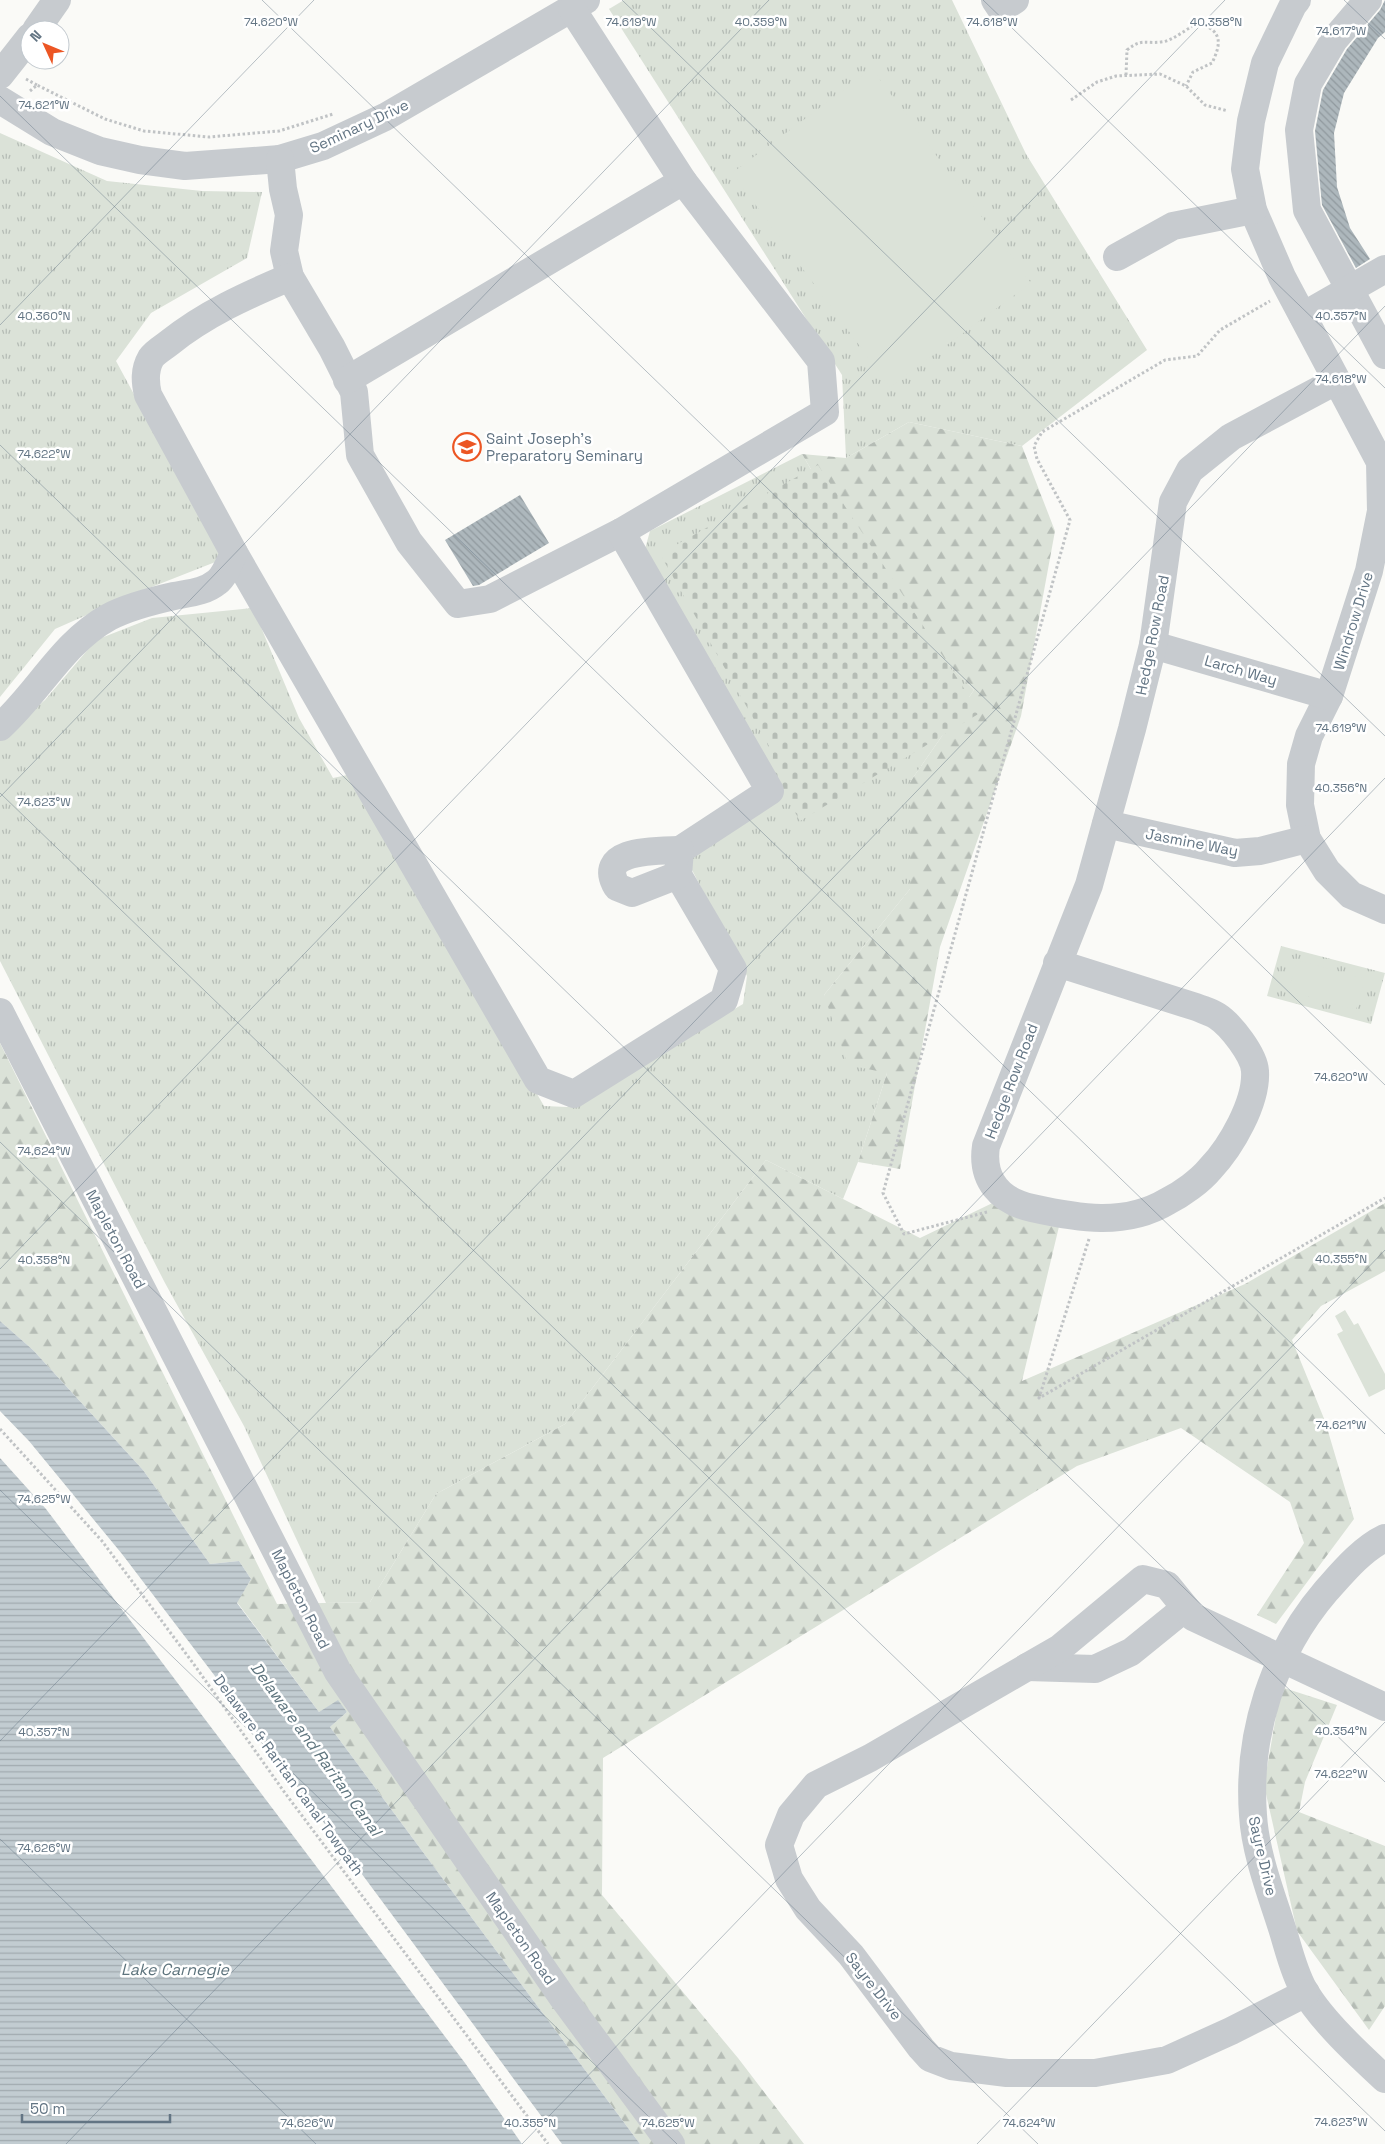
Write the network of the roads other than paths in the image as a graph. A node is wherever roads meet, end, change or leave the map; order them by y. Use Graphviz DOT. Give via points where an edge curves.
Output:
graph roads {
  1 [pos="57,0"];
  2 [pos="995,0"];
  3 [pos="1015,0"];
  4 [pos="1368,0"];
  5 [pos="1291,2"];
  6 [pos="579,4"];
  7 [pos="43,20"];
  8 [pos="20,59"];
  9 [pos="12,76"];
  10 [pos="0,100"];
  11 [pos="280,160"];
  12 [pos="683,181"];
  13 [pos="1253,210"];
  14 [pos="1117,257"];
  15 [pos="1385,269"];
  16 [pos="290,277"];
  17 [pos="1350,289"];
  18 [pos="1303,316"];
  19 [pos="1385,355"];
  20 [pos="347,380"];
  21 [pos="1336,381"];
  22 [pos="1383,461"];
  23 [pos="621,532"];
  24 [pos="234,552"];
  25 [pos="1153,645"];
  26 [pos="1329,696"];
  27 [pos="0,726"];
  28 [pos="1106,824"];
  29 [pos="1308,839"];
  30 [pos="1385,910"];
  31 [pos="1057,963"];
  32 [pos="0,1012"];
  33 [pos="1385,1538"];
  34 [pos="1184,1609"];
  35 [pos="1283,1659"];
  36 [pos="1027,1666"];
  37 [pos="1385,1707"];
  38 [pos="1306,1993"];
  39 [pos="1385,2079"];
  40 [pos="671,2144"];
  1 -- 7 [label="street"];
  2 -- 3 [label="street" via="1001,9"];
  4 -- 17 [label="street" via="1334,40 1308,84 1299,130 1308,210"];
  5 -- 13 [label="street, Windrow Drive" via="1265,64 1251,120 1245,169"];
  6 -- 11 [label="street, Seminary Drive" via="385,117 323,146"];
  6 -- 12 [label="street"];
  8 -- 9 [label="street"];
  10 -- 11 [label="street, Seminary Drive" via="52,132 100,151 140,160 185,166"];
  11 -- 16 [label="street" via="282,189 289,215 284,251"];
  12 -- 20 [label="street"];
  12 -- 23 [label="street" via="821,362 825,412"];
  13 -- 14 [label="street" via="1173,226"];
  13 -- 18 [label="street, Windrow Drive" via="1275,298"];
  15 -- 17 [label="street"];
  16 -- 20 [label="street"];
  16 -- 24 [label="street" via="246,295 178,336 152,357 144,379 148,395"];
  17 -- 18 [label="street"];
  17 -- 19 [label="street"];
  18 -- 21 [label="street, Windrow Drive"];
  20 -- 23 [label="street" via="354,392 360,455 409,542 458,604 490,599"];
  21 -- 22 [label="street, Windrow Drive"];
  21 -- 25 [label="street, Hedge Row Road" via="1232,438 1190,470 1173,502"];
  22 -- 26 [label="street, Windrow Drive" via="1380,511 1369,571"];
  23 -- 24 [label="street" via="770,791 679,862 733,969 724,1000 574,1094 538,1080"];
  24 -- 27 [label="street" via="218,582 199,591 111,616 82,634"];
  25 -- 26 [label="street, Larch Way"];
  25 -- 28 [label="street, Hedge Row Road"];
  26 -- 29 [label="street, Windrow Drive" via="1309,736 1301,764 1300,805"];
  28 -- 29 [label="street, Jasmine Way" via="1235,853 1260,851"];
  28 -- 31 [label="street, Hedge Row Road" via="1089,884"];
  29 -- 30 [label="street, Windrow Drive" via="1327,871 1351,894"];
  31 -- 31 [label="street, Hedge Row Road" via="1218,1016 1246,1047 1255,1070 1250,1100 1241,1124 1210,1170 1168,1202 1115,1218 1078,1218 1016,1205 993,1185 986,1172 986,1146"];
  32 -- 40 [label="street, Mapleton Road" via="338,1672 557,1990"];
  33 -- 35 [label="street, Sayre Drive" via="1341,1574 1306,1615"];
  34 -- 35 [label="street, Sayre Drive" via="1192,1617"];
  34 -- 36 [label="street" via="1131,1652 1094,1669"];
  34 -- 36 [label="street, Sayre Drive" via="1167,1585 1143,1579 1060,1648"];
  35 -- 37 [label="street, Sayre Drive"];
  35 -- 38 [label="street, Sayre Drive" via="1267,1692 1253,1753 1253,1816 1266,1882"];
  36 -- 38 [label="street, Sayre Drive" via="816,1786 792,1815 779,1845 789,1879 808,1909 851,1954 921,2048 930,2058 951,2066 1007,2073 1095,2073 1167,2060"];
  38 -- 39 [label="street, Sayre Drive" via="1347,2042"];
}
